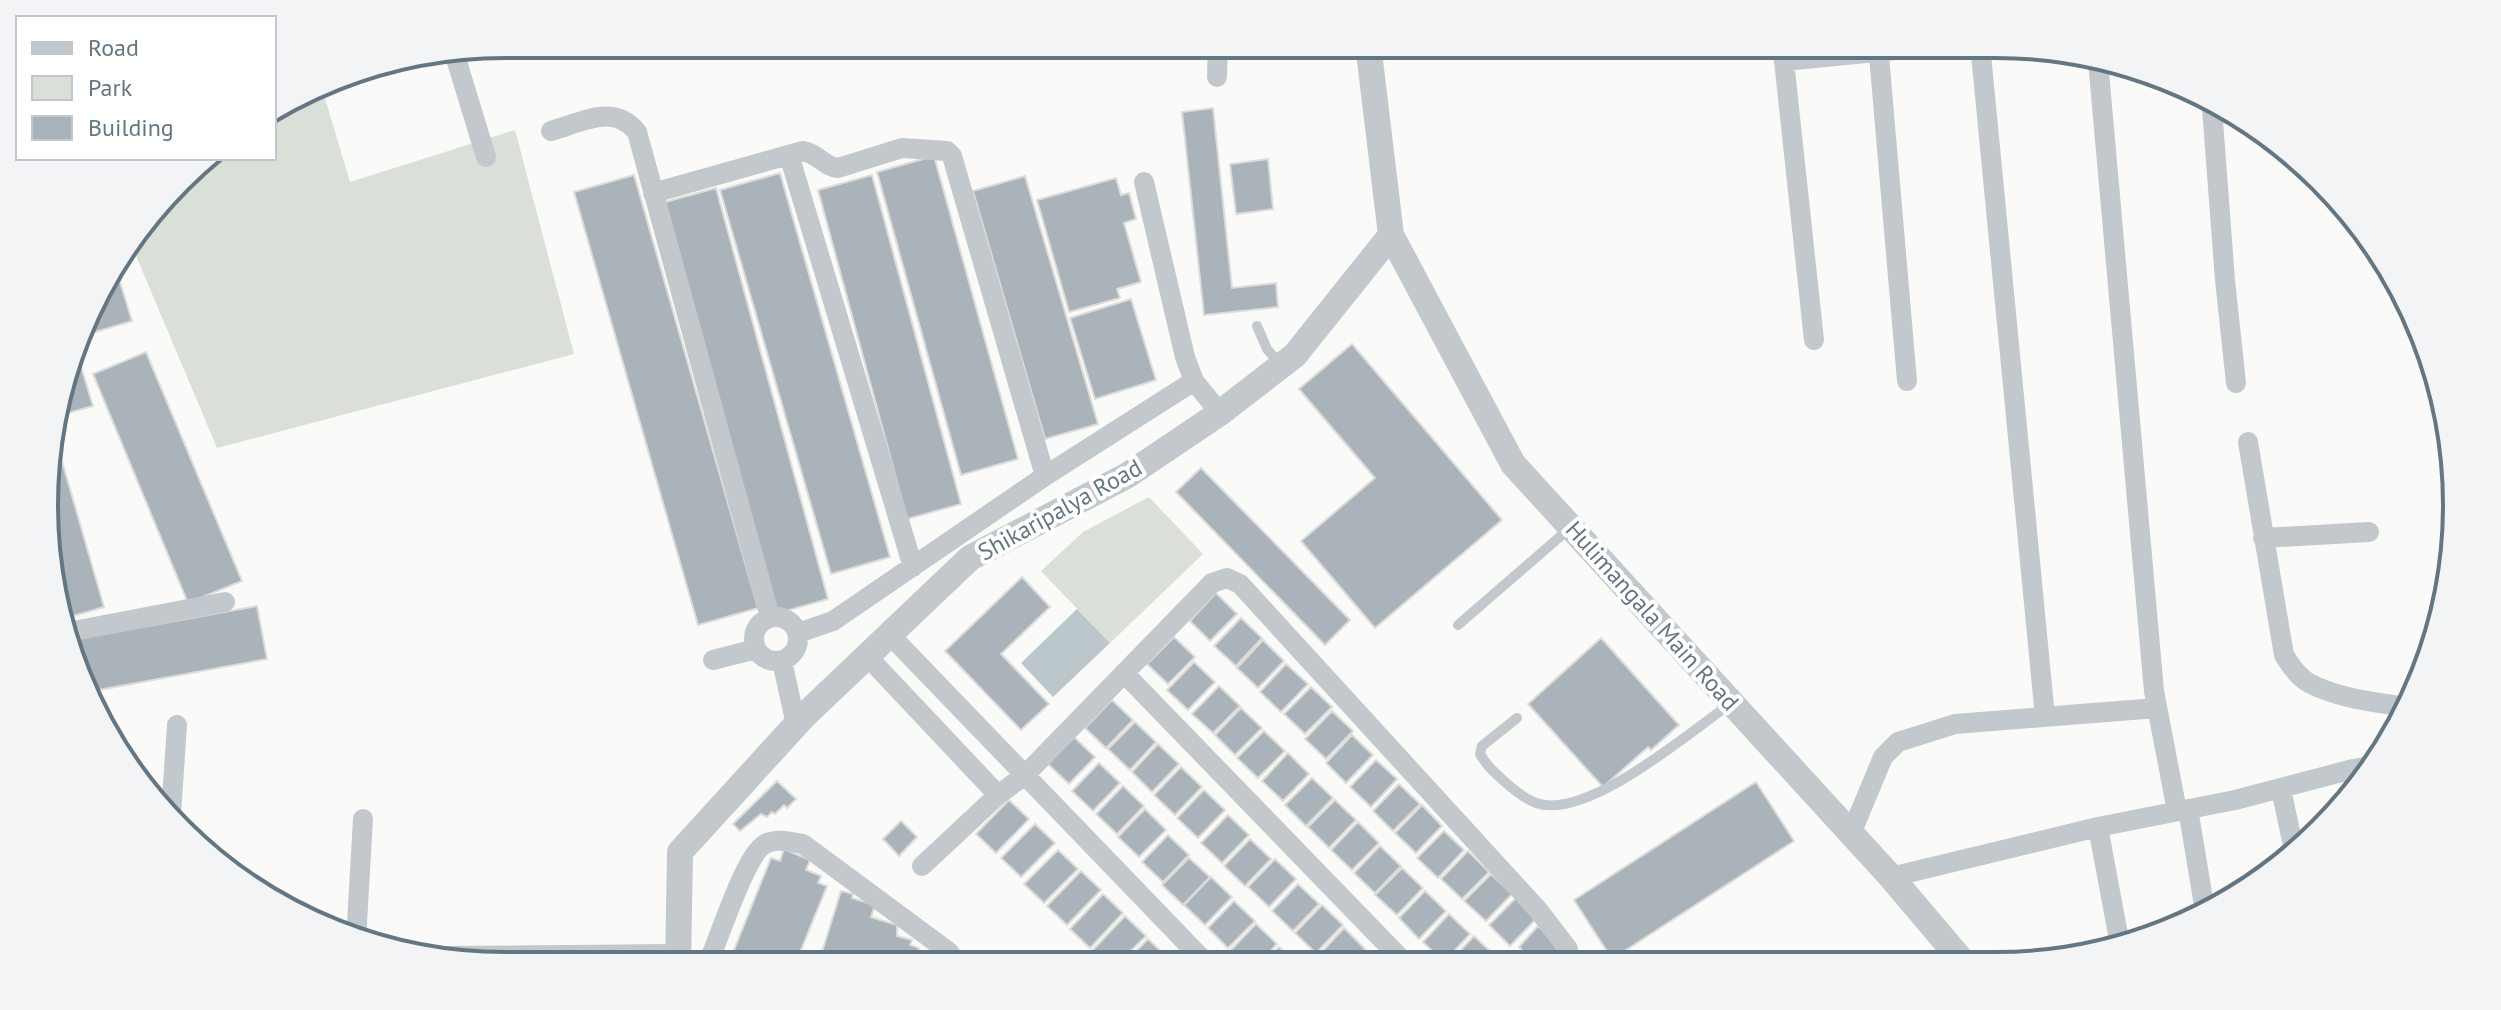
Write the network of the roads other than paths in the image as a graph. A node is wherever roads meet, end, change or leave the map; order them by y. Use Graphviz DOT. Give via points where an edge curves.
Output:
graph roads {
  1 [pos="1218,58"];
  2 [pos="1370,58"];
  3 [pos="1784,58"];
  4 [pos="1879,58"];
  5 [pos="1981,58"];
  6 [pos="457,61"];
  7 [pos="2099,70"];
  8 [pos="1217,77"];
  9 [pos="2212,114"];
  10 [pos="551,131"];
  11 [pos="789,155"];
  12 [pos="486,157"];
  13 [pos="1144,182"];
  14 [pos="653,193"];
  15 [pos="1391,235"];
  16 [pos="1257,326"];
  17 [pos="1814,340"];
  18 [pos="1281,365"];
  19 [pos="1194,381"];
  20 [pos="1907,381"];
  21 [pos="2236,383"];
  22 [pos="1220,413"];
  23 [pos="2248,442"];
  24 [pos="1045,476"];
  25 [pos="1571,526"];
  26 [pos="2369,532"];
  27 [pos="2263,538"];
  28 [pos="913,567"];
  29 [pos="225,602"];
  30 [pos="770,617"];
  31 [pos="1458,625"];
  32 [pos="76,630"];
  33 [pos="798,633"];
  34 [pos="890,635"];
  35 [pos="756,649"];
  36 [pos="867,656"];
  37 [pos="713,660"];
  38 [pos="782,661"];
  39 [pos="1124,673"];
  40 [pos="1732,703"];
  41 [pos="2396,705"];
  42 [pos="2157,708"];
  43 [pos="2045,717"];
  44 [pos="1517,718"];
  45 [pos="177,725"];
  46 [pos="796,725"];
  47 [pos="1025,775"];
  48 [pos="2349,779"];
  49 [pos="2281,789"];
  50 [pos="998,795"];
  51 [pos="172,803"];
  52 [pos="2182,810"];
  53 [pos="363,819"];
  54 [pos="2098,827"];
  55 [pos="1851,834"];
  56 [pos="2292,840"];
  57 [pos="922,866"];
  58 [pos="1891,877"];
  59 [pos="2203,901"];
  60 [pos="357,926"];
  61 [pos="2118,935"];
  62 [pos="678,952"];
  63 [pos="712,952"];
  64 [pos="949,952"];
  65 [pos="1195,952"];
  66 [pos="1394,952"];
  67 [pos="1568,952"];
  68 [pos="1955,952"];
  1 -- 8 [label="street"];
  2 -- 15 [label="street"];
  3 -- 17 [label="street"];
  4 -- 20 [label="street"];
  5 -- 43 [label="street"];
  6 -- 12 [label="street"];
  7 -- 42 [label="street"];
  9 -- 21 [label="street"];
  10 -- 14 [label="street" via="613,114 627,120 637,132"];
  11 -- 14 [label="street"];
  11 -- 24 [label="street" via="812,152 838,168 902,148 947,151 952,156"];
  11 -- 28 [label="street"];
  13 -- 19 [label="street"];
  14 -- 30 [label="street"];
  15 -- 18 [label="street, Shikaripalya Road" via="1295,355"];
  15 -- 25 [label="street, Hulimangala Main Road" via="1513,464"];
  16 -- 18 [label="lane"];
  18 -- 22 [label="street, Shikaripalya Road"];
  19 -- 22 [label="street"];
  19 -- 24 [label="street"];
  22 -- 34 [label="street, Shikaripalya Road" via="1128,475 970,558"];
  23 -- 27 [label="street"];
  24 -- 28 [label="street"];
  25 -- 31 [label="lane"];
  25 -- 40 [label="street, Hulimangala Main Road"];
  26 -- 27 [label="street"];
  27 -- 41 [label="street" via="2284,655 2299,675 2350,697"];
  28 -- 33 [label="street" via="833,621"];
  29 -- 32 [label="street"];
  30 -- 33 [label="street" via="790,621"];
  30 -- 35 [label="street" via="758,626"];
  33 -- 38 [label="street" via="797,647"];
  34 -- 36 [label="street, Shikaripalya Road"];
  34 -- 47 [label="street"];
  35 -- 37 [label="street"];
  35 -- 38 [label="street" via="767,659"];
  36 -- 46 [label="street, Shikaripalya Road"];
  36 -- 50 [label="street"];
  38 -- 46 [label="street"];
  39 -- 47 [label="street"];
  39 -- 66 [label="street"];
  39 -- 67 [label="street" via="1212,583 1234,580 1539,911"];
  40 -- 44 [label="lane" via="1611,788 1555,805 1521,794 1480,754 1482,746"];
  40 -- 55 [label="street, Hulimangala Main Road"];
  42 -- 43 [label="street"];
  42 -- 52 [label="street"];
  43 -- 55 [label="street" via="1955,724 1898,742 1883,757"];
  45 -- 51 [label="street"];
  46 -- 62 [label="street, Shikaripalya Road" via="680,852"];
  47 -- 50 [label="street"];
  47 -- 65 [label="street"];
  48 -- 49 [label="street"];
  49 -- 52 [label="street"];
  49 -- 56 [label="street"];
  50 -- 57 [label="street"];
  52 -- 54 [label="street"];
  52 -- 59 [label="street"];
  53 -- 60 [label="street"];
  54 -- 58 [label="street"];
  54 -- 61 [label="street"];
  55 -- 58 [label="street, Hulimangala Main Road"];
  58 -- 68 [label="street, Hulimangala Main Road"];
  63 -- 64 [label="street" via="751,858 764,845 789,841 803,844"];
}
